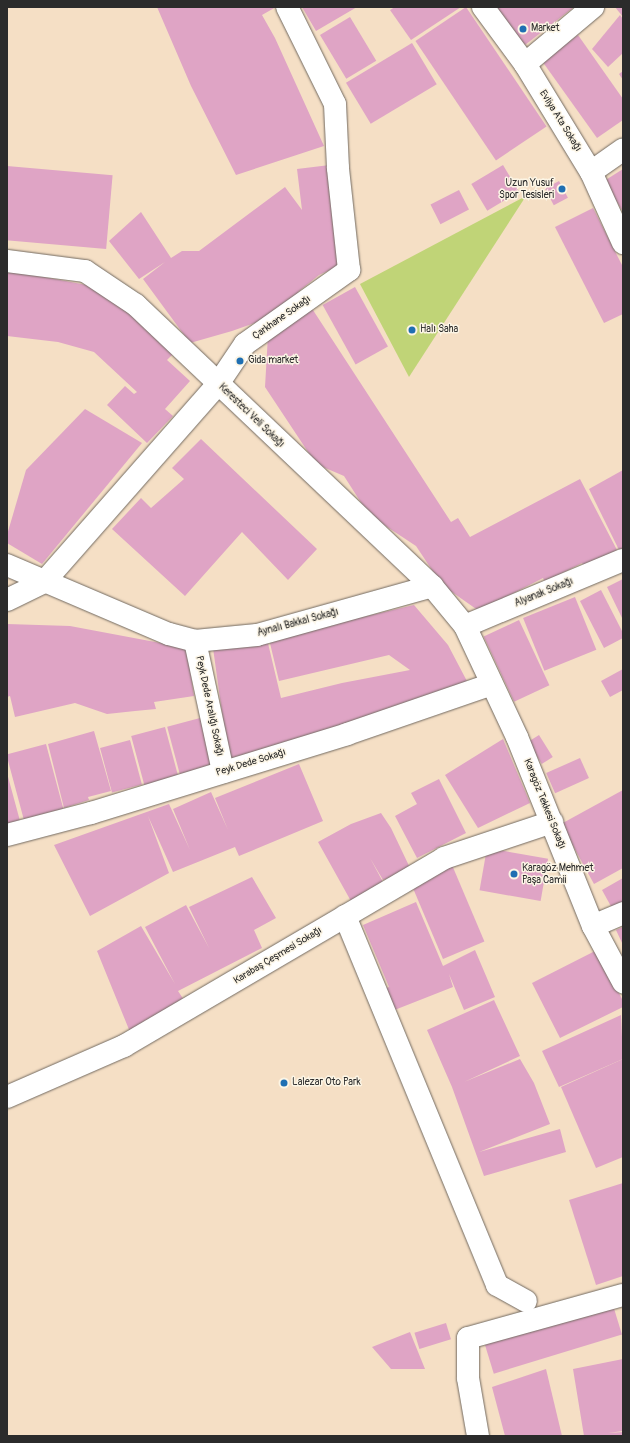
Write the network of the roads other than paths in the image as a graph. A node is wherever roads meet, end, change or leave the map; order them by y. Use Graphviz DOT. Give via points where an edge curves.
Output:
graph roads {
  1 [pos="287,7"];
  2 [pos="484,7"];
  3 [pos="593,7"];
  4 [pos="525,64"];
  5 [pos="623,150"];
  6 [pos="591,172"];
  7 [pos="623,243"];
  8 [pos="7,261"];
  9 [pos="218,384"];
  10 [pos="623,560"];
  11 [pos="7,565"];
  12 [pos="44,582"];
  13 [pos="432,586"];
  14 [pos="7,600"];
  15 [pos="465,626"];
  16 [pos="195,641"];
  17 [pos="492,684"];
  18 [pos="223,772"];
  19 [pos="552,822"];
  20 [pos="7,835"];
  21 [pos="623,913"];
  22 [pos="346,916"];
  23 [pos="593,926"];
  24 [pos="623,982"];
  25 [pos="7,1097"];
  26 [pos="622,1298"];
  27 [pos="526,1301"];
  28 [pos="478,1436"];
  1 -- 9 [label="street, Çarkhane Sokağı" via="335,104 338,168 349,270 245,344"];
  2 -- 4 [label="street, Evliya Ata Sokağı"];
  3 -- 4 [label="street"];
  4 -- 6 [label="street, Evliya Ata Sokağı"];
  5 -- 6 [label="street"];
  6 -- 7 [label="street, Evliya Ata Sokağı"];
  8 -- 9 [label="street, Keresteci Veli Sokağı" via="85,271 136,305"];
  9 -- 12 [label="street, Çarkhane Sokağı"];
  9 -- 13 [label="street, Keresteci Veli Sokağı"];
  10 -- 15 [label="street, Alyanak Sokağı"];
  11 -- 12 [label="street, Aynalı Bakkal Sokağı"];
  12 -- 14 [label="street"];
  12 -- 16 [label="street, Aynalı Bakkal Sokağı" via="169,634"];
  13 -- 15 [label="street, Keresteci Veli Sokağı"];
  13 -- 16 [label="street, Aynalı Bakkal Sokağı" via="257,635"];
  15 -- 17 [label="street, Karagöz Tekkesi Sokağı"];
  16 -- 18 [label="street, Peyk Dede Aralığı Sokağı"];
  17 -- 18 [label="street, Peyk Dede Sokağı" via="347,734"];
  17 -- 19 [label="street, Karagöz Tekkesi Sokağı"];
  18 -- 20 [label="street, Peyk Dede Sokağı" via="92,813"];
  19 -- 22 [label="street, Karabaş Çeşmesi Sokağı" via="444,858"];
  19 -- 23 [label="street, Karagöz Tekkesi Sokağı"];
  21 -- 23 [label="street"];
  22 -- 25 [label="street, Karabaş Çeşmesi Sokağı" via="124,1046"];
  22 -- 27 [label="street" via="497,1285"];
  23 -- 24 [label="street, Karagöz Tekkesi Sokağı"];
  26 -- 28 [label="street" via="468,1338 468,1378"];
}
